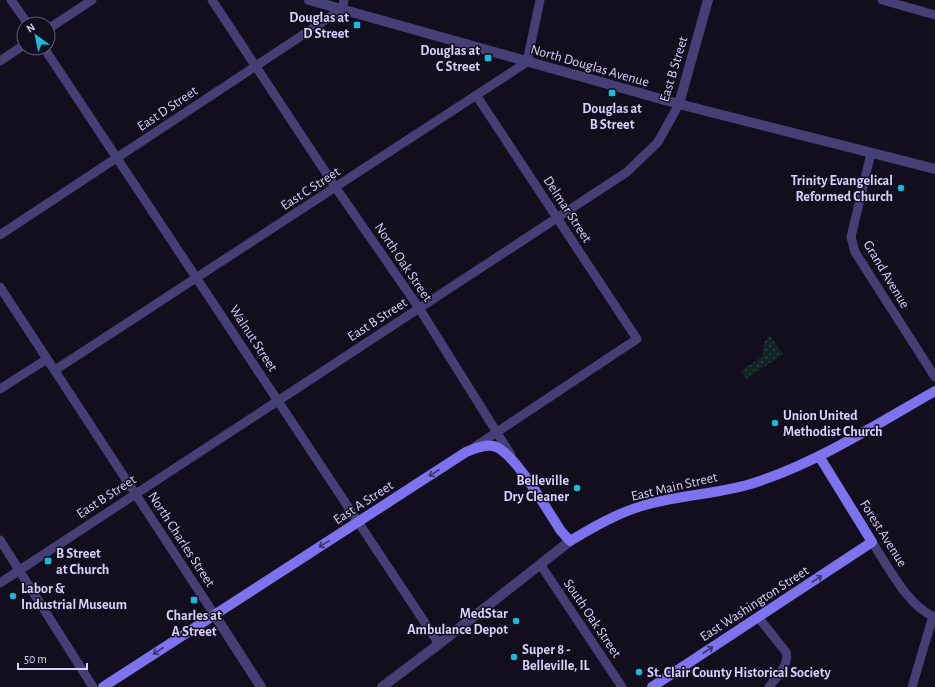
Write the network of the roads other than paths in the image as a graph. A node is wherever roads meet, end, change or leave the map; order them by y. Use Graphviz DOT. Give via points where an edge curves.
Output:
graph roads {
  1 [pos="11,0"];
  2 [pos="92,0"];
  3 [pos="212,0"];
  4 [pos="309,0"];
  5 [pos="540,0"];
  6 [pos="708,0"];
  7 [pos="882,0"];
  8 [pos="343,4"];
  9 [pos="935,15"];
  10 [pos="22,16"];
  11 [pos="56,24"];
  12 [pos="16,50"];
  13 [pos="49,56"];
  14 [pos="0,61"];
  15 [pos="527,62"];
  16 [pos="256,66"];
  17 [pos="476,95"];
  18 [pos="679,104"];
  19 [pos="871,153"];
  20 [pos="117,158"];
  21 [pos="935,169"];
  22 [pos="336,188"];
  23 [pos="558,218"];
  24 [pos="0,235"];
  25 [pos="197,278"];
  26 [pos="0,287"];
  27 [pos="419,308"];
  28 [pos="637,339"];
  29 [pos="47,359"];
  30 [pos="55,370"];
  31 [pos="935,377"];
  32 [pos="0,390"];
  33 [pos="935,391"];
  34 [pos="278,401"];
  35 [pos="495,432"];
  36 [pos="466,452"];
  37 [pos="819,456"];
  38 [pos="517,463"];
  39 [pos="136,493"];
  40 [pos="357,523"];
  41 [pos="0,540"];
  42 [pos="570,541"];
  43 [pos="872,542"];
  44 [pos="540,564"];
  45 [pos="19,570"];
  46 [pos="0,583"];
  47 [pos="214,614"];
  48 [pos="934,616"];
  49 [pos="758,617"];
  50 [pos="439,644"];
  51 [pos="93,687"];
  52 [pos="103,687"];
  53 [pos="261,687"];
  54 [pos="382,687"];
  55 [pos="622,687"];
  56 [pos="652,687"];
  57 [pos="769,687"];
  58 [pos="912,687"];
  1 -- 10 [label="street"];
  2 -- 11 [label="street"];
  3 -- 16 [label="street, North Oak Street"];
  4 -- 8 [label="street, North Douglas Avenue"];
  5 -- 15 [label="street"];
  6 -- 18 [label="street, East B Street"];
  7 -- 9 [label="street"];
  8 -- 15 [label="street, North Douglas Avenue"];
  8 -- 16 [label="street, East D Street"];
  12 -- 14 [label="street"];
  13 -- 20 [label="street, Walnut Street"];
  15 -- 17 [label="street, East C Street"];
  15 -- 18 [label="street, North Douglas Avenue"];
  16 -- 20 [label="street, East D Street"];
  16 -- 22 [label="street, North Oak Street"];
  17 -- 22 [label="street, East C Street"];
  17 -- 23 [label="street, Delmar Street"];
  18 -- 19 [label="street, North Douglas Avenue"];
  18 -- 23 [label="street, East B Street" via="658,142 627,172"];
  19 -- 21 [label="street, North Douglas Avenue"];
  19 -- 31 [label="street, Grand Avenue" via="851,237 855,252"];
  20 -- 24 [label="street, East D Street"];
  20 -- 25 [label="street, Walnut Street"];
  22 -- 25 [label="street, East C Street"];
  22 -- 27 [label="street, North Oak Street"];
  23 -- 27 [label="street, East B Street"];
  23 -- 28 [label="street, Delmar Street"];
  25 -- 30 [label="street, East C Street"];
  25 -- 34 [label="street, Walnut Street"];
  26 -- 29 [label="street, North Charles Street"];
  27 -- 34 [label="street, East B Street"];
  27 -- 35 [label="street, North Oak Street"];
  28 -- 35 [label="street, East A Street"];
  29 -- 30 [label="street, North Charles Street"];
  29 -- 32 [label="street"];
  30 -- 39 [label="street, North Charles Street"];
  33 -- 37 [label="main road, East Main Street"];
  34 -- 39 [label="street, East B Street"];
  34 -- 40 [label="street, Walnut Street"];
  35 -- 36 [label="street, East A Street"];
  35 -- 38 [label="street, North Oak Street"];
  36 -- 38 [label="main road" via="482,446 493,446 500,448"];
  36 -- 40 [label="main road, East A Street, one-way"];
  37 -- 42 [label="main road, East Main Street" via="754,483 649,504 606,520"];
  37 -- 43 [label="main road, Forest Avenue"];
  38 -- 42 [label="main road, North Oak Street"];
  39 -- 45 [label="street, East B Street"];
  39 -- 47 [label="street, North Charles Street"];
  40 -- 47 [label="main road, East A Street, one-way"];
  40 -- 50 [label="street, Walnut Street"];
  41 -- 45 [label="street"];
  42 -- 44 [label="street, East Main Street"];
  43 -- 48 [label="street, Forest Avenue" via="910,598"];
  49 -- 43 [label="main road, East Washington Street, one-way"];
  44 -- 50 [label="street, East Main Street"];
  44 -- 55 [label="street, South Oak Street"];
  45 -- 46 [label="street, East B Street"];
  45 -- 51 [label="street"];
  47 -- 52 [label="main road, East A Street, one-way"];
  47 -- 53 [label="street, North Charles Street"];
  48 -- 58 [label="street"];
  56 -- 49 [label="main road, East Washington Street, one-way"];
  49 -- 57 [label="street" via="788,657 786,664"];
  50 -- 54 [label="street, East Main Street"];
}
